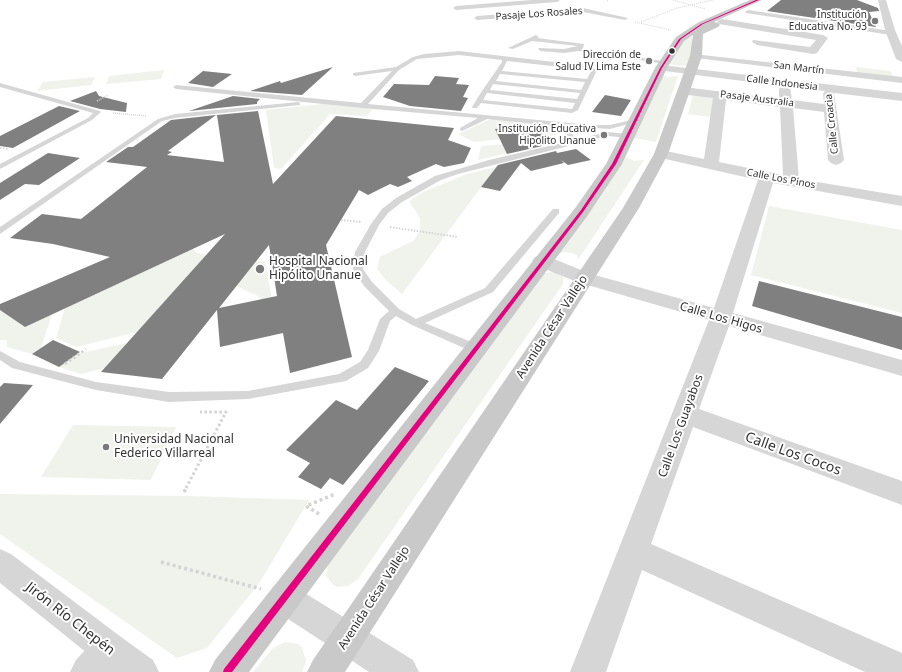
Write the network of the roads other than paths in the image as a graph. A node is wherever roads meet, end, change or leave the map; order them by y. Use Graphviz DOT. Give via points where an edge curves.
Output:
graph roads {
  1 [pos="482,0"];
  2 [pos="557,0"];
  3 [pos="772,0"];
  4 [pos="882,0"];
  5 [pos="449,2"];
  6 [pos="518,2"];
  7 [pos="595,4"];
  8 [pos="456,8"];
  9 [pos="734,10"];
  10 [pos="526,12"];
  11 [pos="467,13"];
  12 [pos="886,14"];
  13 [pos="897,15"];
  14 [pos="477,18"];
  15 [pos="624,18"];
  16 [pos="839,25"];
  17 [pos="768,29"];
  18 [pos="891,33"];
  19 [pos="544,34"];
  20 [pos="823,38"];
  21 [pos="530,39"];
  22 [pos="511,48"];
  23 [pos="540,49"];
  24 [pos="579,49"];
  25 [pos="901,52"];
  26 [pos="504,59"];
  27 [pos="663,65"];
  28 [pos="398,69"];
  29 [pos="499,72"];
  30 [pos="690,73"];
  31 [pos="355,74"];
  32 [pos="902,80"];
  33 [pos="589,81"];
  34 [pos="492,82"];
  35 [pos="784,83"];
  36 [pos="0,85"];
  37 [pos="176,86"];
  38 [pos="829,89"];
  39 [pos="485,91"];
  40 [pos="584,92"];
  41 [pos="720,95"];
  42 [pos="902,98"];
  43 [pos="579,101"];
  44 [pos="323,102"];
  45 [pos="479,102"];
  46 [pos="786,103"];
  47 [pos="362,106"];
  48 [pos="542,108"];
  49 [pos="551,109"];
  50 [pos="831,109"];
  51 [pos="469,115"];
  52 [pos="487,117"];
  53 [pos="537,122"];
  54 [pos="547,122"];
  55 [pos="557,123"];
  56 [pos="632,128"];
  57 [pos="462,129"];
  58 [pos="575,142"];
  59 [pos="661,154"];
  60 [pos="836,160"];
  61 [pos="711,165"];
  62 [pos="0,167"];
  63 [pos="779,180"];
  64 [pos="902,201"];
  65 [pos="556,211"];
  66 [pos="0,231"];
  67 [pos="542,261"];
  68 [pos="584,278"];
  69 [pos="395,311"];
  70 [pos="721,318"];
  71 [pos="416,323"];
  72 [pos="477,349"];
  73 [pos="0,355"];
  74 [pos="902,368"];
  75 [pos="685,414"];
  76 [pos="902,493"];
  77 [pos="634,551"];
  78 [pos="1,566"];
  79 [pos="284,598"];
  80 [pos="347,639"];
  81 [pos="98,661"];
  82 [pos="902,671"];
  83 [pos="141,672"];
  84 [pos="227,672"];
  85 [pos="325,672"];
  86 [pos="401,672"];
  87 [pos="588,672"];
  1 -- 5 [label="street"];
  2 -- 6 [label="street"];
  3 -- 9 [label="main road, Avenida César Vallejo"];
  4 -- 12 [label="street"];
  6 -- 8 [label="street"];
  6 -- 10 [label="street"];
  7 -- 10 [label="street"];
  9 -- 16 [label="street"];
  9 -- 17 [label="street"];
  9 -- 27 [label="main road, Avenida César Vallejo" via="685,34"];
  9 -- 30 [label="main road, Avenida César Vallejo" via="698,33"];
  10 -- 11 [label="street"];
  10 -- 14 [label="street, Pasaje Los Rosales"];
  10 -- 15 [label="street, Pasaje Los Rosales" via="583,10"];
  12 -- 13 [label="street"];
  12 -- 18 [label="street"];
  16 -- 18 [label="street"];
  16 -- 20 [label="street"];
  17 -- 20 [label="street"];
  17 -- 20 [label="street" via="757,42 813,51"];
  18 -- 25 [label="street"];
  19 -- 21 [label="lane"];
  21 -- 22 [label="lane"];
  21 -- 24 [label="lane" via="582,45"];
  23 -- 24 [label="lane"];
  24 -- 27 [label="lane"];
  26 -- 28 [label="lane" via="450,54 419,57"];
  26 -- 29 [label="lane" via="506,62"];
  26 -- 33 [label="lane" via="589,68 594,70"];
  27 -- 30 [label="street, Calle Indonesia"];
  27 -- 56 [label="main road, Avenida César Vallejo"];
  28 -- 31 [label="lane"];
  28 -- 47 [label="lane"];
  29 -- 33 [label="lane"];
  29 -- 34 [label="lane"];
  30 -- 32 [label="street, San Martín"];
  30 -- 35 [label="street, Calle Indonesia"];
  30 -- 41 [label="street, Pasaje Australia"];
  30 -- 59 [label="main road, Avenida César Vallejo"];
  33 -- 40 [label="lane"];
  34 -- 39 [label="lane"];
  34 -- 40 [label="lane"];
  35 -- 38 [label="street, Calle Indonesia"];
  35 -- 46 [label="street"];
  36 -- 62 [label="lane" via="98,112 90,119"];
  37 -- 44 [label="lane"];
  38 -- 42 [label="street, Calle Indonesia"];
  38 -- 50 [label="street, Calle Croacia"];
  39 -- 43 [label="lane"];
  39 -- 45 [label="lane"];
  40 -- 43 [label="lane"];
  41 -- 46 [label="street, Pasaje Australia"];
  41 -- 61 [label="street"];
  43 -- 49 [label="lane" via="572,111"];
  44 -- 47 [label="lane"];
  44 -- 66 [label="lane" via="164,118"];
  45 -- 48 [label="lane"];
  45 -- 51 [label="lane"];
  46 -- 50 [label="street, Pasaje Australia"];
  46 -- 63 [label="street"];
  47 -- 51 [label="lane"];
  48 -- 49 [label="lane"];
  48 -- 53 [label="lane"];
  49 -- 54 [label="lane"];
  50 -- 60 [label="street, Calle Croacia"];
  51 -- 52 [label="lane"];
  52 -- 53 [label="lane"];
  52 -- 57 [label="lane"];
  53 -- 54 [label="lane"];
  54 -- 55 [label="lane"];
  55 -- 56 [label="lane"];
  55 -- 58 [label="lane"];
  56 -- 58 [label="lane"];
  56 -- 67 [label="main road, Avenida César Vallejo" via="614,164 582,211"];
  58 -- 69 [label="lane" via="438,178 385,211 360,252 358,268 368,284"];
  59 -- 61 [label="street, Calle Los Pinos"];
  59 -- 68 [label="main road, Avenida César Vallejo" via="630,208"];
  61 -- 63 [label="street, Calle Los Pinos"];
  63 -- 64 [label="street, Calle Los Pinos"];
  63 -- 70 [label="street, Calle Los Guayabos"];
  65 -- 71 [label="lane" via="489,290"];
  67 -- 68 [label="street, Calle Los Higos"];
  67 -- 72 [label="main road, Avenida César Vallejo"];
  68 -- 70 [label="street, Calle Los Higos"];
  68 -- 80 [label="main road, Avenida César Vallejo"];
  69 -- 71 [label="lane"];
  69 -- 73 [label="lane" via="385,319 374,350 364,365 342,378 248,395 169,397 96,386 16,365"];
  70 -- 74 [label="street, Calle Los Higos"];
  70 -- 75 [label="street, Calle Los Guayabos"];
  71 -- 72 [label="lane"];
  72 -- 79 [label="main road, Avenida César Vallejo"];
  75 -- 76 [label="street, Calle Los Cocos"];
  75 -- 77 [label="street, Calle Los Guayabos"];
  77 -- 82 [label="street"];
  77 -- 87 [label="street, Calle Los Guayabos"];
  78 -- 81 [label="street, Jirón Río Chepén"];
  79 -- 80 [label="street"];
  79 -- 84 [label="main road, Avenida César Vallejo"];
  80 -- 85 [label="main road, Avenida César Vallejo"];
  80 -- 86 [label="street"];
  81 -- 83 [label="street, Jirón Río Chepén"];
}
